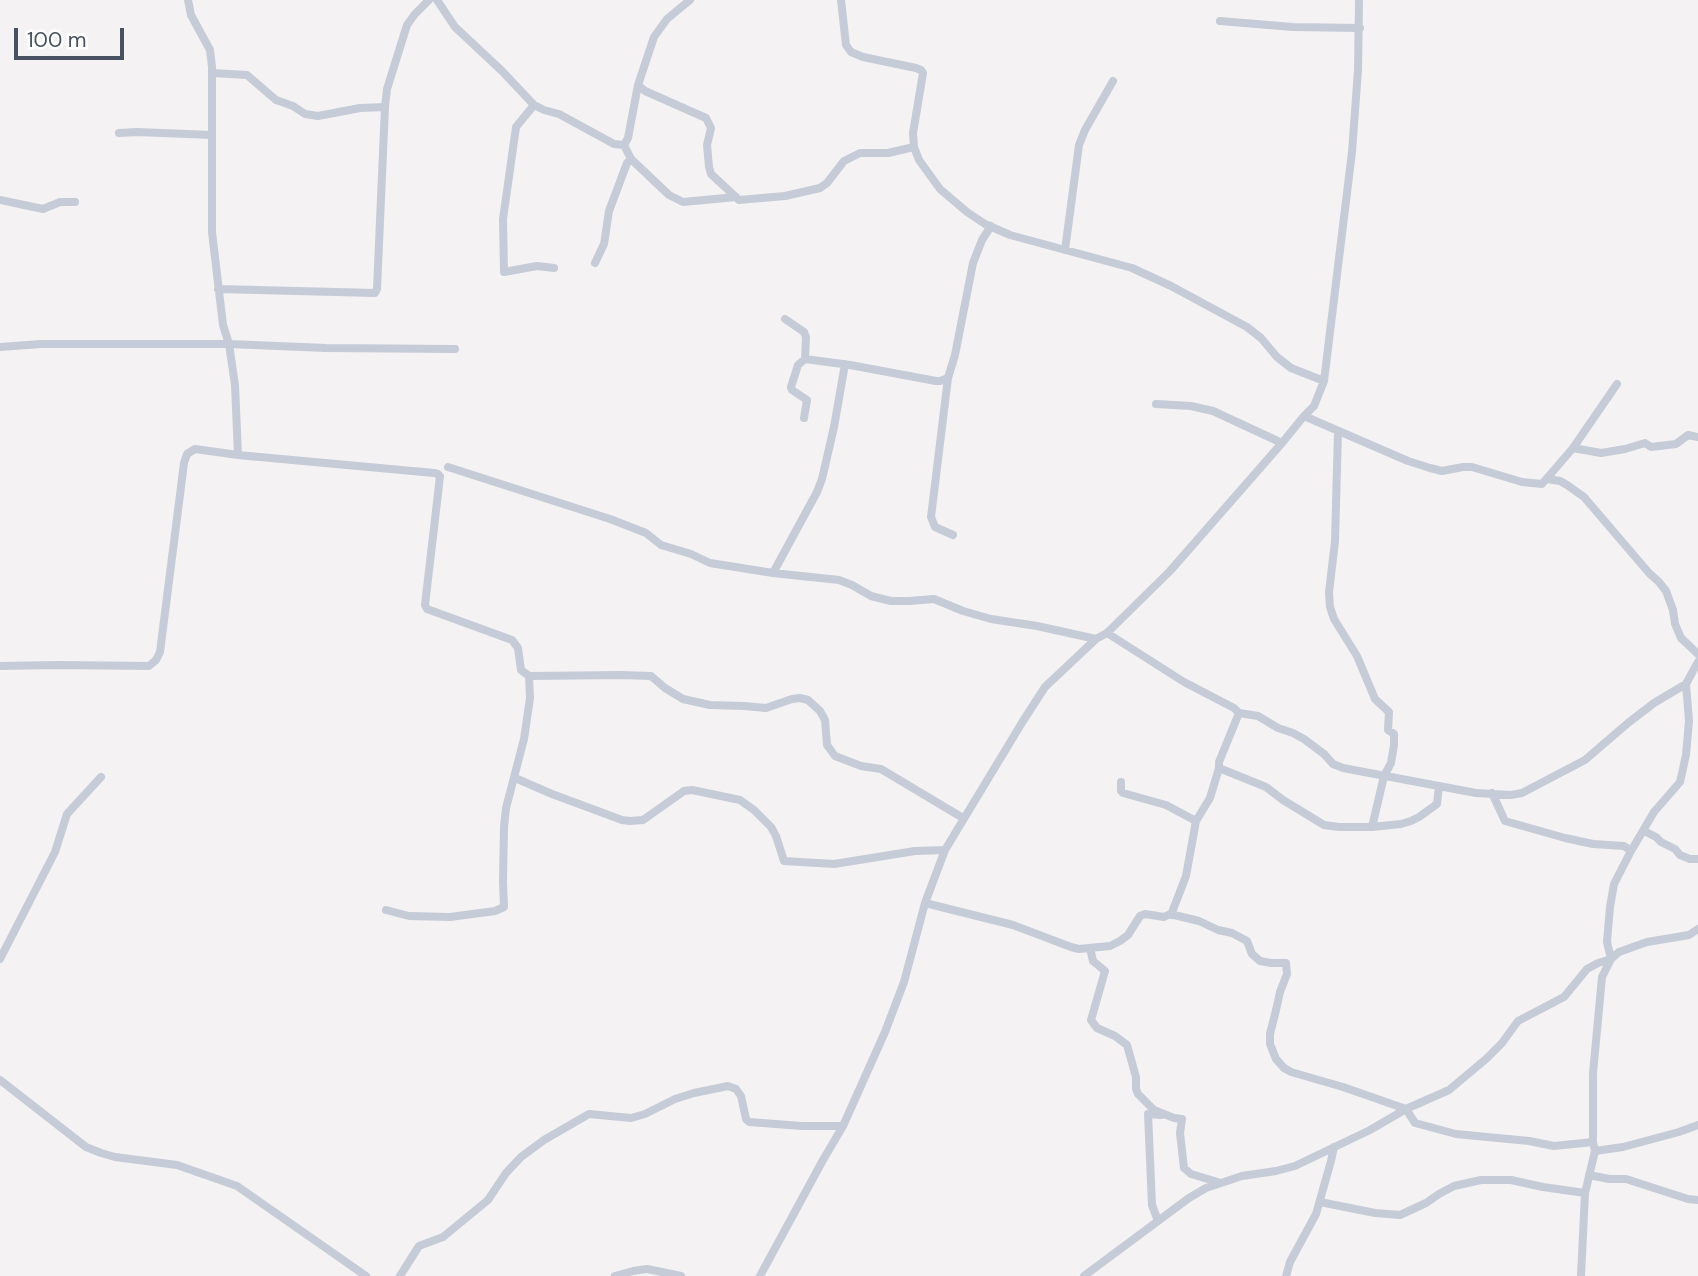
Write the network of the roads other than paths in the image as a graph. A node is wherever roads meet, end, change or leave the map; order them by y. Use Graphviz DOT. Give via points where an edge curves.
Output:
graph roads {
  1 [pos="188,0"];
  2 [pos="429,0"];
  3 [pos="437,0"];
  4 [pos="690,0"];
  5 [pos="841,0"];
  6 [pos="1359,0"];
  7 [pos="1220,20"];
  8 [pos="1360,28"];
  9 [pos="212,73"];
  10 [pos="1113,81"];
  11 [pos="638,85"];
  12 [pos="534,105"];
  13 [pos="385,107"];
  14 [pos="119,133"];
  15 [pos="212,135"];
  16 [pos="624,145"];
  17 [pos="914,148"];
  18 [pos="631,159"];
  19 [pos="736,197"];
  20 [pos="0,200"];
  21 [pos="75,202"];
  22 [pos="991,226"];
  23 [pos="1065,250"];
  24 [pos="595,263"];
  25 [pos="554,268"];
  26 [pos="218,289"];
  27 [pos="785,319"];
  28 [pos="229,344"];
  29 [pos="0,347"];
  30 [pos="455,349"];
  31 [pos="805,359"];
  32 [pos="845,364"];
  33 [pos="948,378"];
  34 [pos="1324,382"];
  35 [pos="1617,384"];
  36 [pos="1156,404"];
  37 [pos="1304,415"];
  38 [pos="804,418"];
  39 [pos="1338,431"];
  40 [pos="1698,437"];
  41 [pos="1282,443"];
  42 [pos="1573,448"];
  43 [pos="238,455"];
  44 [pos="448,467"];
  45 [pos="1547,479"];
  46 [pos="953,534"];
  47 [pos="772,573"];
  48 [pos="1107,633"];
  49 [pos="1096,639"];
  50 [pos="1698,654"];
  51 [pos="1698,662"];
  52 [pos="0,666"];
  53 [pos="529,676"];
  54 [pos="1686,684"];
  55 [pos="1239,713"];
  56 [pos="1687,743"];
  57 [pos="1698,743"];
  58 [pos="1219,768"];
  59 [pos="1384,776"];
  60 [pos="101,777"];
  61 [pos="515,778"];
  62 [pos="1121,782"];
  63 [pos="1439,786"];
  64 [pos="1492,793"];
  65 [pos="963,818"];
  66 [pos="1196,821"];
  67 [pos="1372,827"];
  68 [pos="1644,831"];
  69 [pos="945,850"];
  70 [pos="1631,851"];
  71 [pos="1698,859"];
  72 [pos="925,903"];
  73 [pos="386,910"];
  74 [pos="1171,915"];
  75 [pos="1698,929"];
  76 [pos="1694,936"];
  77 [pos="1090,948"];
  78 [pos="0,958"];
  79 [pos="1611,959"];
  80 [pos="0,1080"];
  81 [pos="1406,1109"];
  82 [pos="1164,1115"];
  83 [pos="1698,1125"];
  84 [pos="843,1126"];
  85 [pos="1334,1147"];
  86 [pos="1594,1147"];
  87 [pos="1589,1175"];
  88 [pos="1221,1183"];
  89 [pos="1585,1193"];
  90 [pos="1698,1200"];
  91 [pos="1320,1202"];
  92 [pos="1158,1221"];
  93 [pos="366,1276"];
  94 [pos="400,1276"];
  95 [pos="615,1276"];
  96 [pos="681,1276"];
  97 [pos="760,1276"];
  98 [pos="1084,1276"];
  99 [pos="1286,1276"];
  100 [pos="1581,1276"];
  1 -- 9 [label="street" via="210,50"];
  2 -- 13 [label="street" via="407,25"];
  3 -- 12 [label="street" via="455,27"];
  4 -- 11 [label="street" via="654,37"];
  5 -- 17 [label="street" via="846,45 851,52 923,73"];
  6 -- 8 [label="street"];
  7 -- 8 [label="street"];
  8 -- 34 [label="street" via="1352,152"];
  9 -- 13 [label="street" via="247,75 276,100 305,114"];
  9 -- 15 [label="street"];
  10 -- 23 [label="street" via="1079,145"];
  11 -- 16 [label="street"];
  11 -- 19 [label="street" via="706,118 711,128 711,174"];
  12 -- 16 [label="street"];
  12 -- 25 [label="street" via="516,127 503,219 504,272"];
  13 -- 26 [label="street" via="375,293"];
  14 -- 15 [label="street"];
  15 -- 26 [label="street" via="212,232"];
  16 -- 18 [label="street"];
  17 -- 19 [label="street" via="860,153 844,161 820,188 785,196"];
  17 -- 22 [label="street" via="940,189"];
  18 -- 19 [label="street" via="669,195 683,202"];
  18 -- 24 [label="street" via="609,211 604,244"];
  20 -- 21 [label="street" via="43,209"];
  22 -- 23 [label="street"];
  22 -- 33 [label="street" via="973,263"];
  23 -- 34 [label="street" via="1132,268 1171,286 1247,327 1291,368"];
  26 -- 28 [label="street"];
  27 -- 31 [label="street" via="804,332"];
  28 -- 29 [label="street"];
  28 -- 30 [label="street"];
  28 -- 43 [label="street"];
  31 -- 32 [label="street"];
  31 -- 38 [label="street" via="790,387 807,400"];
  32 -- 33 [label="street" via="936,381"];
  32 -- 47 [label="street" via="822,479"];
  33 -- 46 [label="street" via="931,517 935,527"];
  34 -- 37 [label="street" via="1314,406"];
  35 -- 42 [label="street"];
  36 -- 41 [label="street" via="1213,411"];
  37 -- 39 [label="street"];
  37 -- 41 [label="street"];
  39 -- 45 [label="street" via="1442,471 1472,467 1533,484"];
  39 -- 59 [label="street" via="1330,607 1374,699 1389,712 1388,730 1394,734 1394,745"];
  40 -- 42 [label="street" via="1688,435 1676,444 1651,447 1644,443 1601,453"];
  41 -- 48 [label="street" via="1170,571"];
  42 -- 45 [label="street"];
  43 -- 52 [label="street" via="195,449 187,454 156,660 149,666"];
  43 -- 53 [label="street" via="438,474 425,605 512,640 522,670"];
  44 -- 47 [label="street" via="610,519 710,563"];
  45 -- 50 [label="street" via="1584,497 1659,582 1682,638"];
  47 -- 49 [label="street" via="839,580 891,601 934,599 991,619"];
  48 -- 49 [label="street"];
  48 -- 55 [label="street"];
  49 -- 65 [label="street" via="1045,687"];
  51 -- 54 [label="street"];
  53 -- 61 [label="street" via="529,713"];
  53 -- 65 [label="street" via="651,676 683,699 710,705 766,708 792,699 807,700 825,720 827,745 835,755 881,769"];
  54 -- 56 [label="street"];
  54 -- 64 [label="street" via="1654,703 1585,760 1522,793"];
  55 -- 58 [label="street"];
  55 -- 59 [label="street" via="1258,716 1293,733 1333,764"];
  56 -- 57 [label="street"];
  56 -- 68 [label="street" via="1680,782"];
  58 -- 66 [label="street" via="1210,798"];
  58 -- 67 [label="street" via="1266,787 1324,825"];
  59 -- 63 [label="street"];
  59 -- 67 [label="street"];
  60 -- 78 [label="street" via="67,814 55,852"];
  61 -- 69 [label="street" via="630,821 643,820 684,791 740,800 771,827 785,862 834,864"];
  61 -- 73 [label="street" via="504,827 505,906 450,917"];
  62 -- 66 [label="street" via="1123,793 1166,805"];
  63 -- 64 [label="street"];
  63 -- 67 [label="street" via="1437,804 1419,817"];
  64 -- 70 [label="street" via="1505,821"];
  65 -- 69 [label="street"];
  66 -- 74 [label="street" via="1186,876"];
  68 -- 70 [label="street"];
  68 -- 71 [label="street" via="1680,855"];
  69 -- 72 [label="street"];
  70 -- 79 [label="street" via="1614,884 1607,942"];
  72 -- 77 [label="street" via="1013,925 1071,947"];
  72 -- 84 [label="street" via="904,982"];
  74 -- 77 [label="street" via="1143,914 1120,941"];
  74 -- 81 [label="street" via="1232,933 1247,941 1260,961 1286,963 1270,1034 1272,1052 1284,1068"];
  75 -- 76 [label="street"];
  76 -- 79 [label="street" via="1647,942"];
  77 -- 82 [label="street" via="1093,961 1105,971 1091,1020 1126,1044 1138,1094"];
  79 -- 81 [label="street" via="1587,969 1564,997 1518,1021 1502,1043 1450,1090"];
  79 -- 86 [label="street" via="1602,977 1592,1073"];
  80 -- 93 [label="street" via="86,1147 115,1157 177,1165 237,1186"];
  81 -- 85 [label="street"];
  81 -- 86 [label="street" via="1415,1123 1456,1134"];
  82 -- 88 [label="street" via="1182,1119 1184,1168"];
  82 -- 92 [label="street" via="1148,1114 1152,1205"];
  83 -- 86 [label="street" via="1623,1147"];
  84 -- 94 [label="street" via="750,1122 736,1089 728,1086 675,1099 631,1118 589,1114 521,1157 488,1200 443,1237 419,1246"];
  84 -- 97 [label="street"];
  85 -- 88 [label="street" via="1295,1166"];
  85 -- 91 [label="street"];
  86 -- 87 [label="street"];
  87 -- 89 [label="street"];
  87 -- 90 [label="street" via="1626,1179"];
  88 -- 92 [label="street" via="1189,1198"];
  89 -- 91 [label="street" via="1511,1180 1481,1180 1454,1186 1400,1215"];
  89 -- 100 [label="street"];
  91 -- 99 [label="street"];
  92 -- 98 [label="street"];
  95 -- 96 [label="street" via="647,1269"];
}
